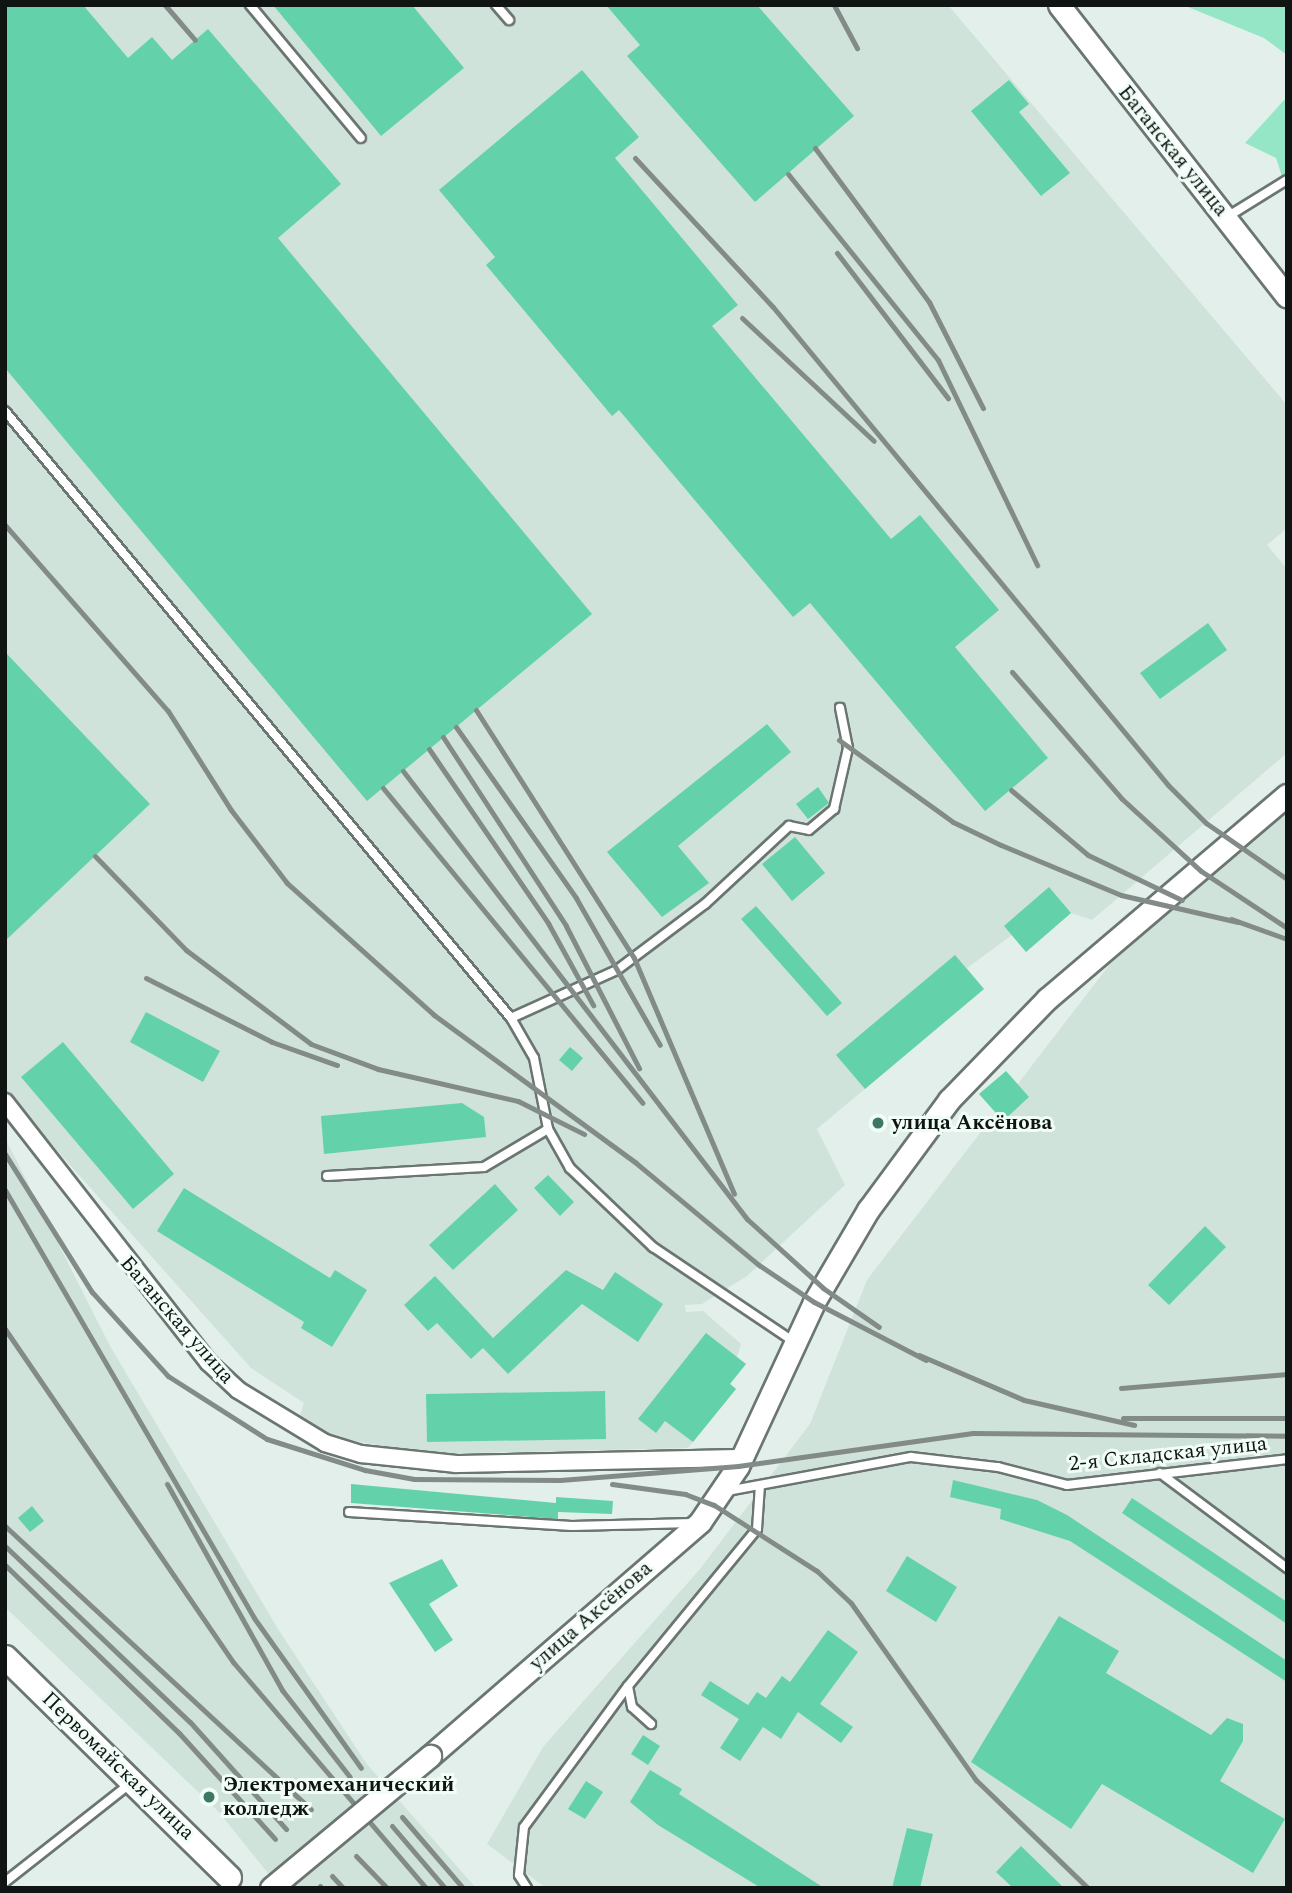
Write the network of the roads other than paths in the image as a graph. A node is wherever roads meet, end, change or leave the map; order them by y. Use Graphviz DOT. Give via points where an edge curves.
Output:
graph roads {
  1 [pos="250,5"];
  2 [pos="496,5"];
  3 [pos="1059,5"];
  4 [pos="509,20"];
  5 [pos="361,138"];
  6 [pos="1287,180"];
  7 [pos="1226,218"];
  8 [pos="1287,296"];
  9 [pos="5,411"];
  10 [pos="840,708"];
  11 [pos="1287,795"];
  12 [pos="511,1017"];
  13 [pos="5,1102"];
  14 [pos="548,1129"];
  15 [pos="327,1176"];
  16 [pos="795,1343"];
  17 [pos="741,1458"];
  18 [pos="1287,1459"];
  19 [pos="1160,1473"];
  20 [pos="760,1485"];
  21 [pos="724,1491"];
  22 [pos="349,1512"];
  23 [pos="699,1522"];
  24 [pos="1287,1568"];
  25 [pos="5,1657"];
  26 [pos="628,1686"];
  27 [pos="651,1724"];
  28 [pos="133,1781"];
  29 [pos="229,1877"];
  30 [pos="5,1882"];
  31 [pos="271,1888"];
  32 [pos="527,1888"];
  1 -- 5 [label="lane"];
  2 -- 4 [label="lane"];
  3 -- 7 [label="street, Баганская улица"];
  6 -- 7 [label="lane"];
  7 -- 8 [label="street, Баганская улица"];
  9 -- 12 [label="lane"];
  10 -- 12 [label="lane" via="848,748 834,809 809,830 789,826 705,904 617,970"];
  11 -- 16 [label="street, улица Аксёнова" via="1047,999 949,1100 869,1210"];
  12 -- 14 [label="lane" via="534,1058"];
  13 -- 17 [label="street, Баганская улица" via="208,1362 238,1390 325,1443 374,1456 456,1464"];
  14 -- 15 [label="lane" via="484,1167"];
  14 -- 16 [label="lane" via="570,1168 610,1211 717,1293"];
  16 -- 17 [label="street, улица Аксёнова"];
  17 -- 21 [label="street, улица Аксёнова"];
  18 -- 19 [label="lane, 2-я Складская улица"];
  19 -- 20 [label="lane, 2-я Складская улица" via="1067,1485 999,1466 911,1457"];
  19 -- 24 [label="lane"];
  20 -- 21 [label="lane, 2-я Складская улица"];
  20 -- 26 [label="lane" via="757,1529"];
  21 -- 23 [label="street, улица Аксёнова"];
  22 -- 23 [label="lane" via="572,1526"];
  23 -- 31 [label="street, улица Аксёнова, bridge"];
  25 -- 28 [label="main road, Первомайская улица"];
  26 -- 27 [label="lane" via="632,1707"];
  26 -- 32 [label="lane" via="524,1827 519,1875"];
  28 -- 29 [label="main road, Первомайская улица"];
  28 -- 30 [label="lane"];
}
